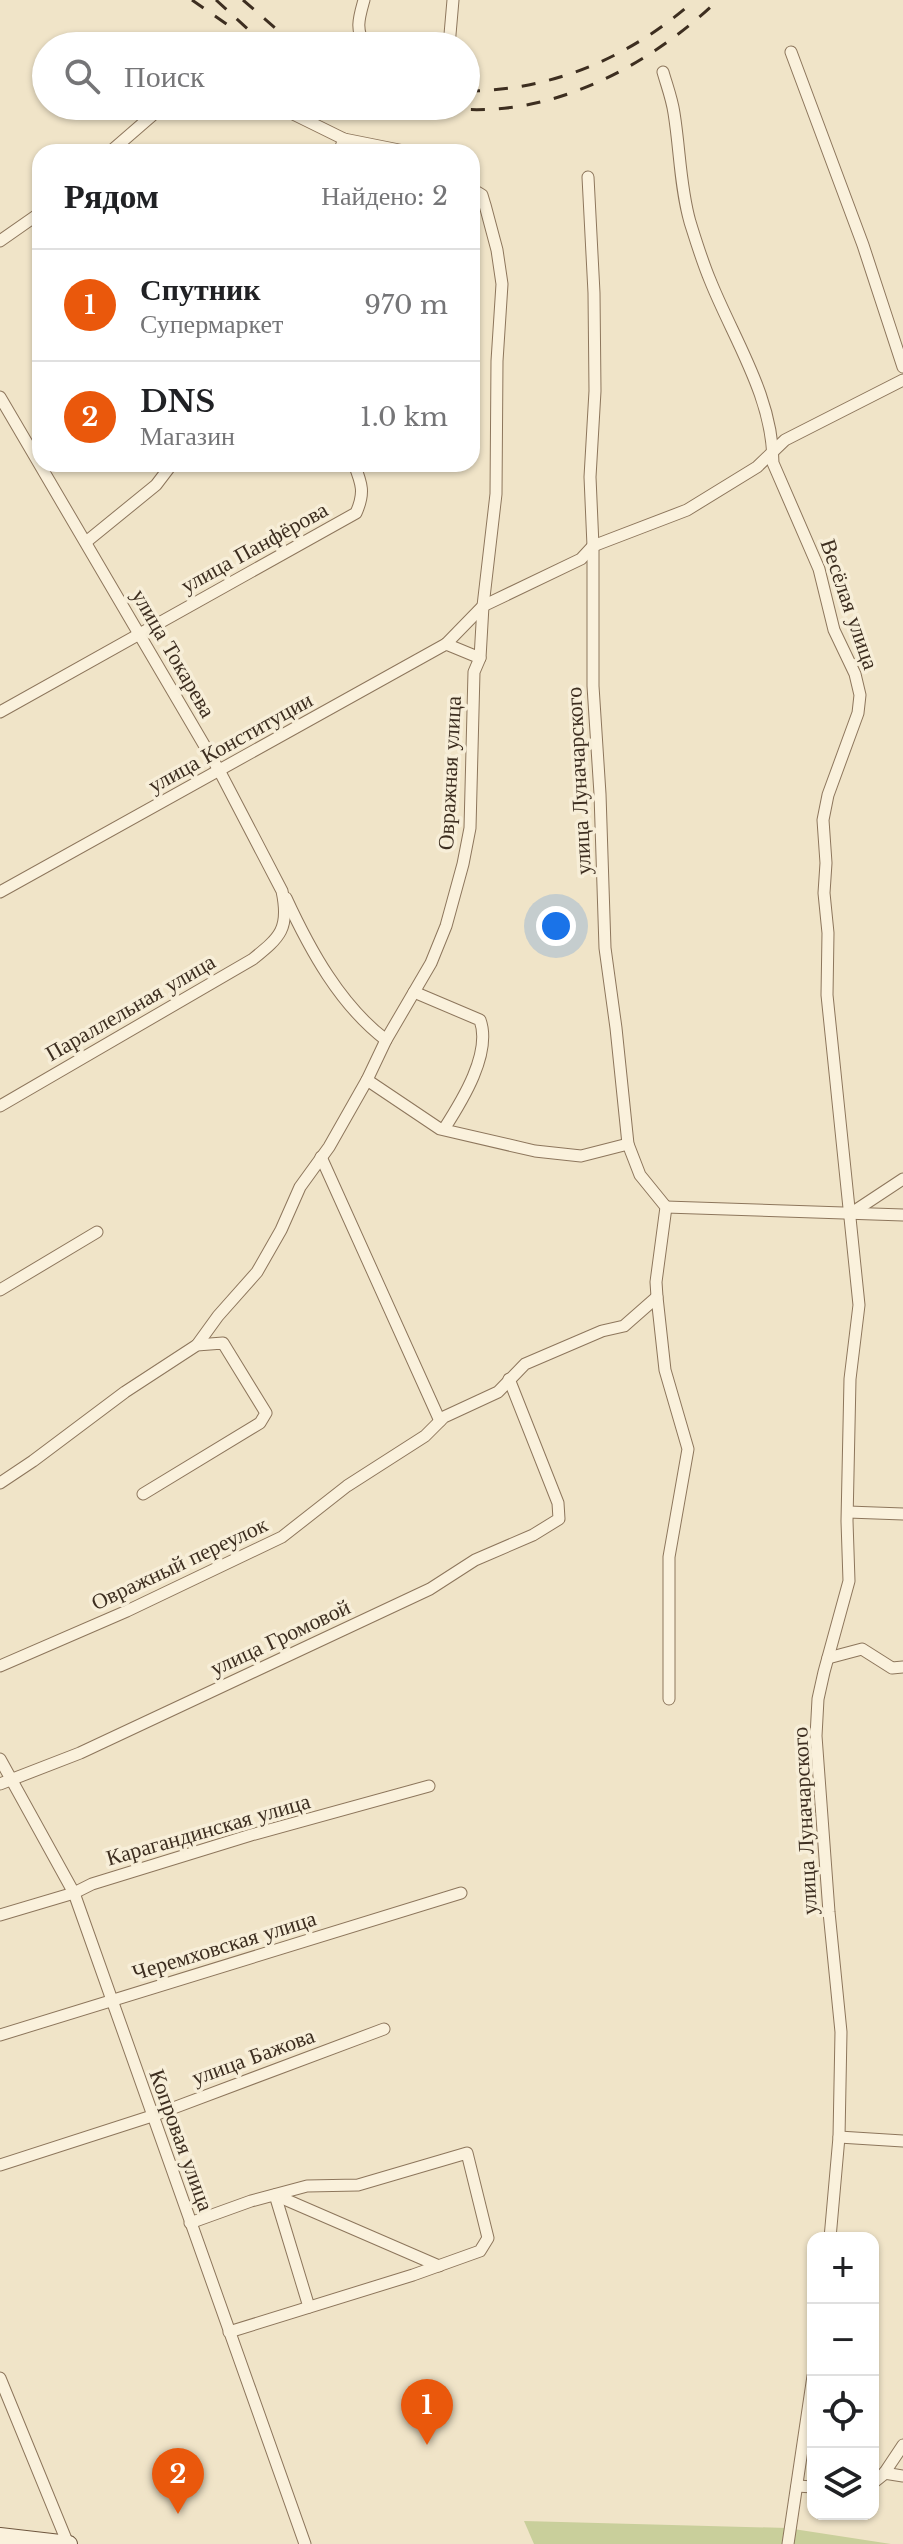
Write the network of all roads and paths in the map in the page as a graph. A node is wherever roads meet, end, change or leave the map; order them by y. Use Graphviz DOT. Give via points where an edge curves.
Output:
graph roads {
  1 [pos="364,0"];
  2 [pos="453,0"];
  3 [pos="360,32"];
  4 [pos="450,32"];
  5 [pos="791,52"];
  6 [pos="663,72"];
  7 [pos="147,120"];
  8 [pos="305,120"];
  9 [pos="344,139"];
  10 [pos="119,144"];
  11 [pos="342,144"];
  12 [pos="369,144"];
  13 [pos="588,177"];
  14 [pos="480,194"];
  15 [pos="32,219"];
  16 [pos="0,241"];
  17 [pos="903,367"];
  18 [pos="903,380"];
  19 [pos="0,397"];
  20 [pos="32,451"];
  21 [pos="773,451"];
  22 [pos="44,472"];
  23 [pos="166,472"];
  24 [pos="357,472"];
  25 [pos="86,542"];
  26 [pos="593,546"];
  27 [pos="483,606"];
  28 [pos="139,634"];
  29 [pos="446,644"];
  30 [pos="480,658"];
  31 [pos="0,712"];
  32 [pos="220,772"];
  33 [pos="282,891"];
  34 [pos="0,892"];
  35 [pos="278,938"];
  36 [pos="414,992"];
  37 [pos="386,1040"];
  38 [pos="367,1080"];
  39 [pos="0,1106"];
  40 [pos="444,1129"];
  41 [pos="628,1144"];
  42 [pos="321,1157"];
  43 [pos="903,1179"];
  44 [pos="666,1207"];
  45 [pos="849,1214"];
  46 [pos="903,1215"];
  47 [pos="97,1232"];
  48 [pos="0,1290"];
  49 [pos="657,1297"];
  50 [pos="197,1345"];
  51 [pos="509,1379"];
  52 [pos="442,1419"];
  53 [pos="0,1483"];
  54 [pos="143,1494"];
  55 [pos="848,1512"];
  56 [pos="903,1514"];
  57 [pos="828,1658"];
  58 [pos="0,1666"];
  59 [pos="903,1667"];
  60 [pos="669,1699"];
  61 [pos="0,1759"];
  62 [pos="6,1783"];
  63 [pos="429,1786"];
  64 [pos="74,1893"];
  65 [pos="461,1893"];
  66 [pos="0,1915"];
  67 [pos="110,2000"];
  68 [pos="384,2029"];
  69 [pos="0,2035"];
  70 [pos="152,2116"];
  71 [pos="839,2137"];
  72 [pos="903,2141"];
  73 [pos="0,2165"];
  74 [pos="275,2195"];
  75 [pos="190,2223"];
  76 [pos="831,2232"];
  77 [pos="439,2266"];
  78 [pos="309,2307"];
  79 [pos="229,2332"];
  80 [pos="0,2378"];
  81 [pos="807,2417"];
  82 [pos="903,2445"];
  83 [pos="884,2473"];
  84 [pos="903,2476"];
  85 [pos="879,2478"];
  86 [pos="797,2486"];
  87 [pos="807,2487"];
  88 [pos="0,2536"];
  89 [pos="68,2544"];
  90 [pos="305,2544"];
  91 [pos="788,2544"];
  1 -- 3 [label="street"];
  2 -- 4 [label="street"];
  5 -- 17 [label="street"];
  6 -- 21 [label="street, Весёлая улица" via="674,111 689,219 766,409"];
  7 -- 10 [label="street"];
  8 -- 9 [label="street"];
  9 -- 11 [label="street"];
  9 -- 12 [label="street"];
  13 -- 26 [label="street, улица Луначарского" via="594,293"];
  14 -- 27 [label="street, Овражная улица" via="502,284 496,494"];
  15 -- 16 [label="street"];
  18 -- 21 [label="street"];
  19 -- 20 [label="street, улица Токарева"];
  21 -- 26 [label="street" via="757,467 687,510"];
  21 -- 45 [label="street, Весёлая улица" via="773,463 819,569 834,630 860,695 823,820 827,995"];
  22 -- 25 [label="street, улица Токарева"];
  23 -- 25 [label="street"];
  24 -- 28 [label="street, улица Панфёрова" via="363,498 356,513"];
  25 -- 28 [label="street, улица Токарева"];
  26 -- 27 [label="street" via="581,559"];
  26 -- 41 [label="street, улица Луначарского" via="593,686 605,948"];
  27 -- 29 [label="street, улица Конституции"];
  27 -- 30 [label="street, Овражная улица"];
  28 -- 31 [label="street, улица Панфёрова"];
  28 -- 32 [label="street, улица Токарева"];
  29 -- 30 [label="street"];
  29 -- 32 [label="street, улица Конституции"];
  30 -- 36 [label="street, Овражная улица" via="474,672 470,828 446,926"];
  32 -- 33 [label="street, улица Токарева"];
  32 -- 34 [label="street, улица Конституции"];
  33 -- 35 [label="street, улица Токарева" via="283,927"];
  33 -- 37 [label="street" via="332,981 358,1017"];
  35 -- 39 [label="street, Параллельная улица" via="253,959"];
  36 -- 37 [label="street, Овражная улица"];
  36 -- 40 [label="street" via="480,1020 485,1033 469,1089"];
  37 -- 38 [label="street, Овражная улица"];
  38 -- 40 [label="street"];
  38 -- 42 [label="street, Овражная улица"];
  40 -- 41 [label="street" via="581,1156"];
  41 -- 44 [label="street, улица Луначарского" via="640,1175"];
  42 -- 50 [label="street, Овражная улица" via="257,1272"];
  42 -- 52 [label="street"];
  43 -- 45 [label="street"];
  44 -- 45 [label="street"];
  44 -- 49 [label="street"];
  45 -- 46 [label="street"];
  45 -- 55 [label="street, улица Луначарского" via="859,1305 850,1379"];
  47 -- 48 [label="street"];
  49 -- 51 [label="street, Овражный переулок" via="624,1326 525,1364"];
  49 -- 60 [label="street" via="665,1370 688,1449 669,1557"];
  50 -- 53 [label="street, Овражная улица"];
  50 -- 54 [label="street" via="223,1343 266,1413 260,1423"];
  51 -- 52 [label="street, Овражный переулок" via="498,1392"];
  51 -- 62 [label="street, улица Громовой" via="558,1503 559,1519 475,1560 430,1589"];
  52 -- 58 [label="street, Овражный переулок" via="282,1537"];
  55 -- 56 [label="street"];
  55 -- 57 [label="street, улица Луначарского" via="849,1581"];
  57 -- 59 [label="street" via="862,1649 892,1668"];
  57 -- 71 [label="street, улица Луначарского" via="816,1736 841,2032"];
  61 -- 62 [label="street, Копровая улица"];
  62 -- 64 [label="street, Копровая улица"];
  63 -- 64 [label="street, Карагандинская улица" via="236,1839"];
  64 -- 66 [label="street, Карагандинская улица"];
  64 -- 67 [label="street, Копровая улица"];
  65 -- 67 [label="street, Черемховская улица"];
  67 -- 69 [label="street, Черемховская улица"];
  67 -- 70 [label="street, Копровая улица"];
  68 -- 70 [label="street, улица Бажова"];
  70 -- 73 [label="street, улица Бажова"];
  70 -- 75 [label="street, Копровая улица"];
  71 -- 72 [label="street"];
  71 -- 76 [label="street, улица Луначарского"];
  74 -- 75 [label="street"];
  74 -- 77 [label="street"];
  74 -- 77 [label="street" via="307,2186 358,2185 467,2153 488,2238 480,2251"];
  74 -- 78 [label="street"];
  75 -- 79 [label="street, Копровая улица"];
  77 -- 78 [label="street"];
  78 -- 79 [label="street"];
  79 -- 90 [label="street, Копровая улица"];
  80 -- 89 [label="street"];
  81 -- 86 [label="street"];
  82 -- 83 [label="street"];
  83 -- 84 [label="street"];
  83 -- 85 [label="street"];
  86 -- 87 [label="street"];
  86 -- 91 [label="street"];
  88 -- 89 [label="street"];
}
